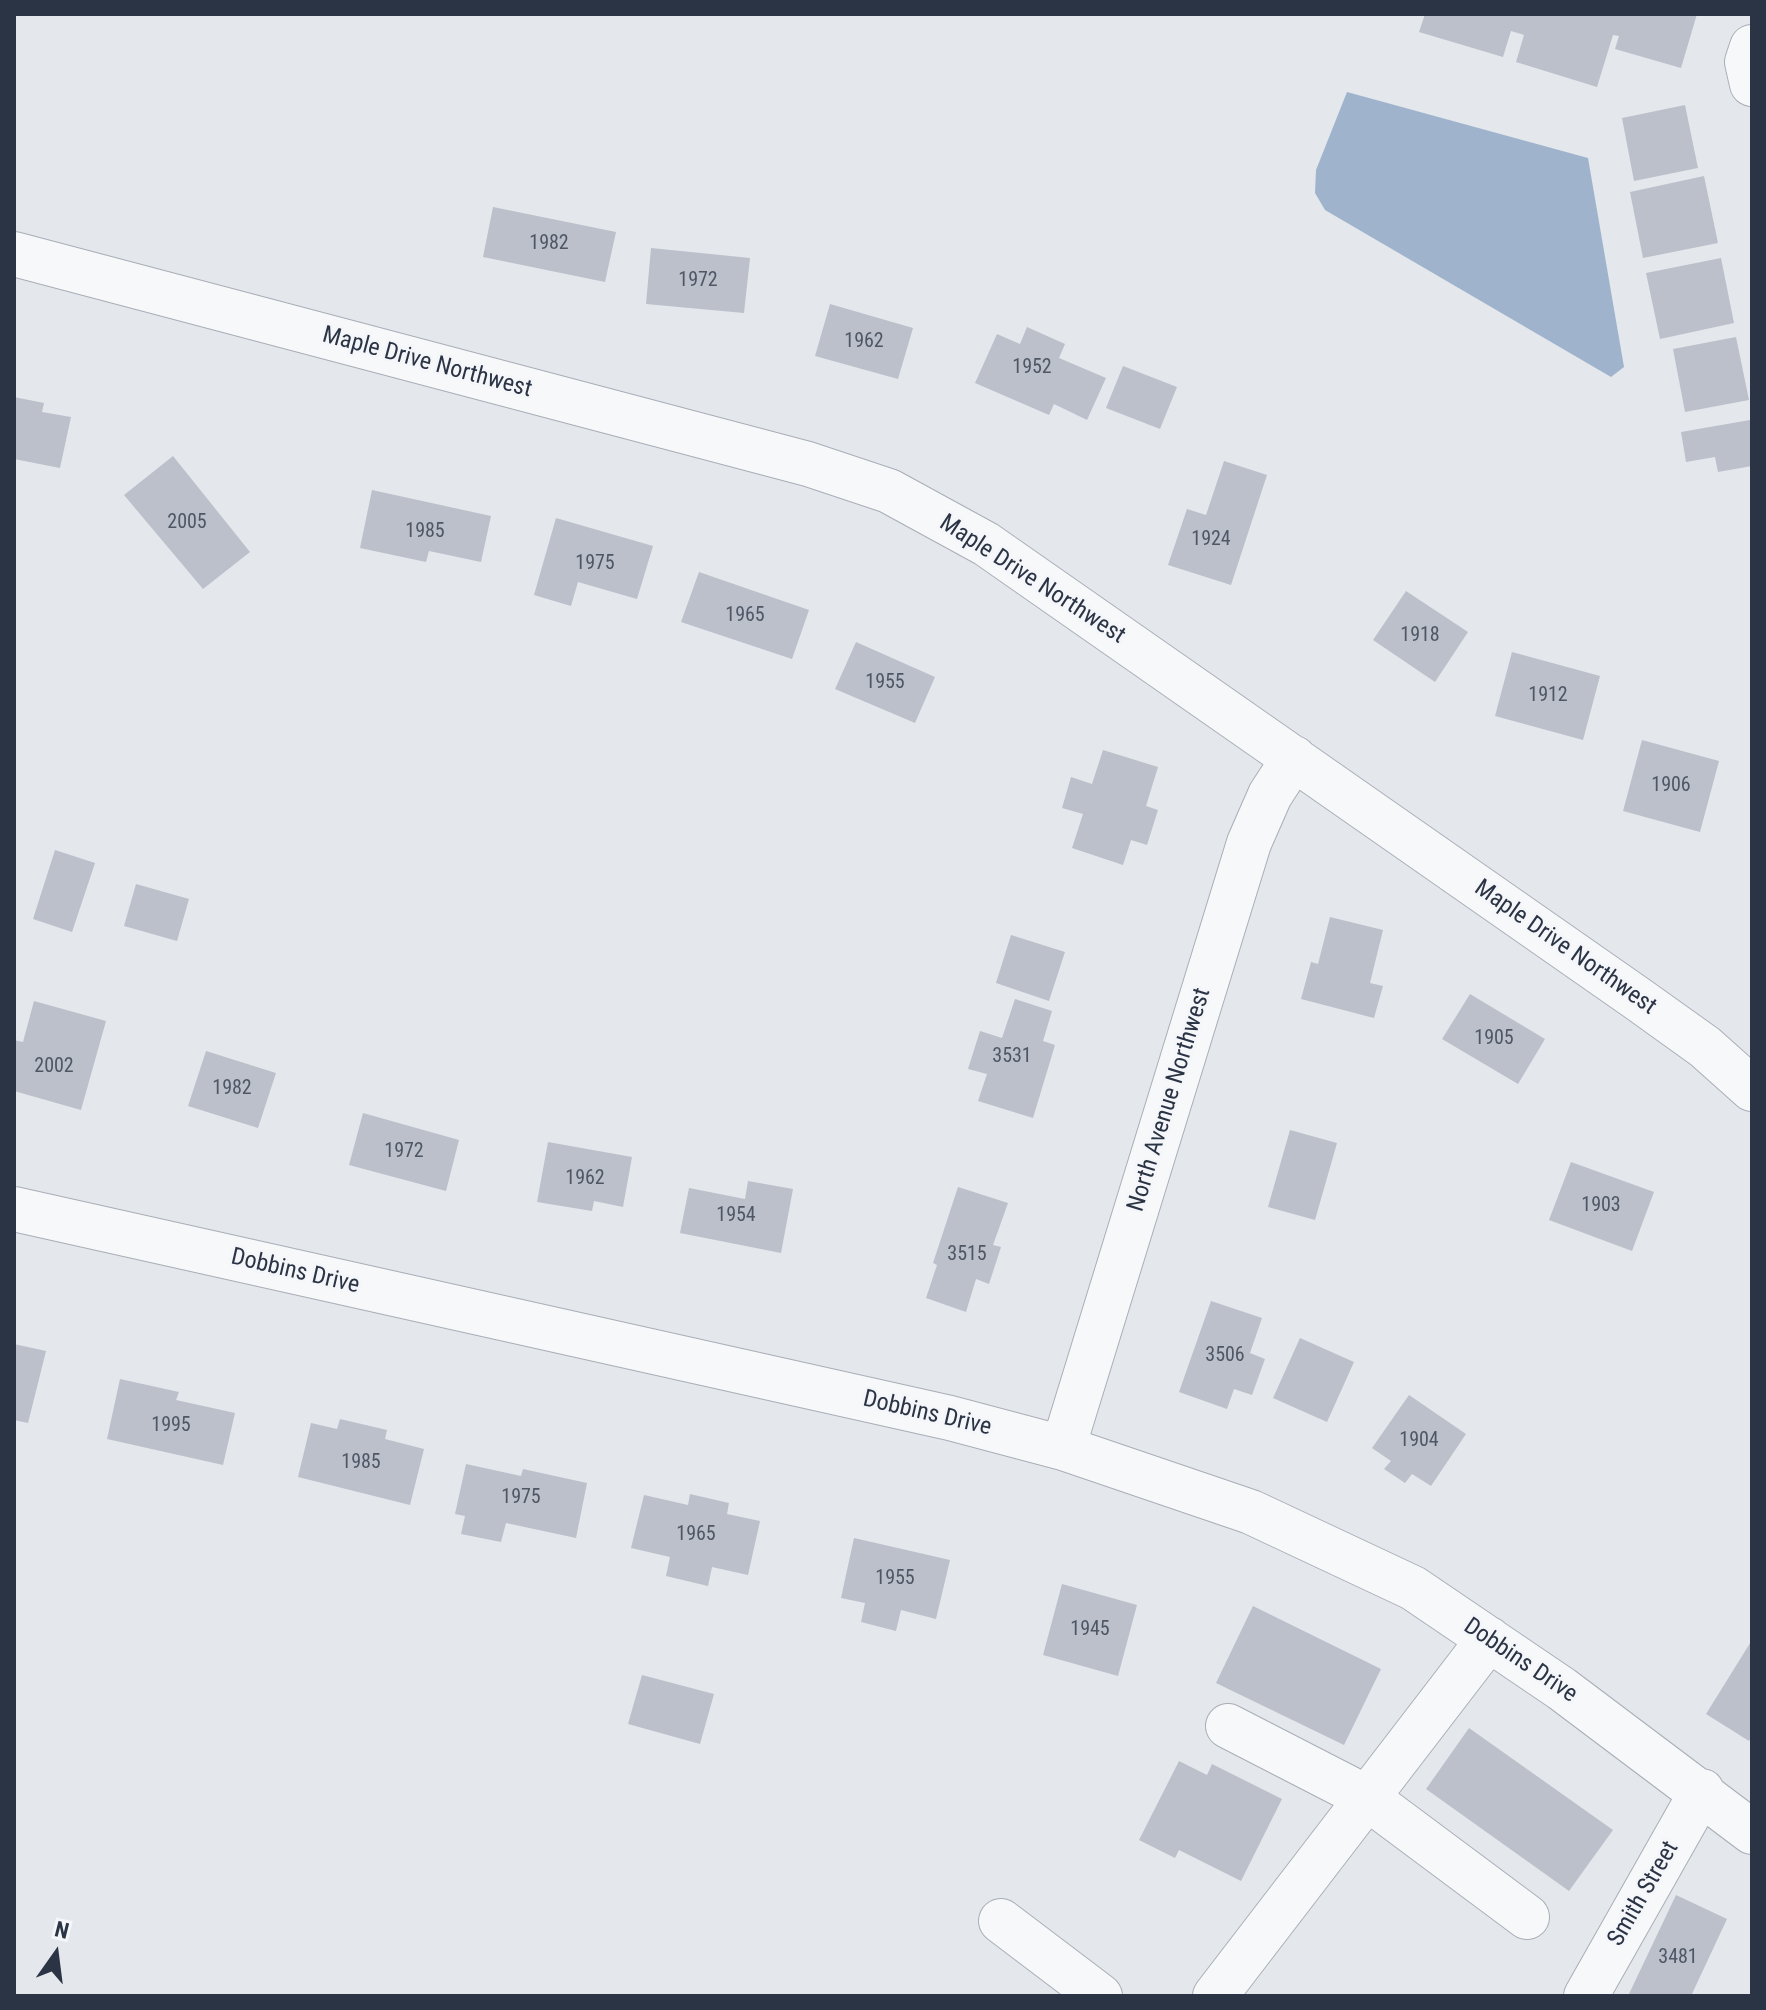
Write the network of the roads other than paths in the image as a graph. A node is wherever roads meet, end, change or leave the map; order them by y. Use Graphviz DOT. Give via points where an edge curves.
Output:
graph roads {
  1 [pos="1752,47"];
  2 [pos="1752,84"];
  3 [pos="14,254"];
  4 [pos="1294,758"];
  5 [pos="1752,1089"];
  6 [pos="14,1209"];
  7 [pos="1063,1448"];
  8 [pos="1489,1639"];
  9 [pos="1228,1726"];
  10 [pos="1702,1791"];
  11 [pos="1366,1797"];
  12 [pos="1752,1832"];
  13 [pos="1527,1917"];
  14 [pos="1001,1921"];
  15 [pos="1100,1996"];
  16 [pos="1215,1996"];
  17 [pos="1586,1996"];
  1 -- 2 [label="street" via="1747,62"];
  3 -- 4 [label="street, Maple Drive Northwest" via="792,460 889,491 986,544"];
  4 -- 5 [label="street, Maple Drive Northwest" via="1705,1047"];
  4 -- 7 [label="street, North Avenue Northwest" via="1249,843"];
  6 -- 7 [label="street, Dobbins Drive" via="950,1418"];
  7 -- 8 [label="street, Dobbins Drive" via="1251,1512 1334,1549 1413,1588"];
  8 -- 10 [label="street, Dobbins Drive"];
  8 -- 11 [label="street"];
  9 -- 11 [label="street"];
  10 -- 12 [label="street, Dobbins Drive"];
  10 -- 17 [label="street, Smith Street"];
  11 -- 13 [label="street"];
  11 -- 16 [label="street"];
  14 -- 15 [label="street"];
}
